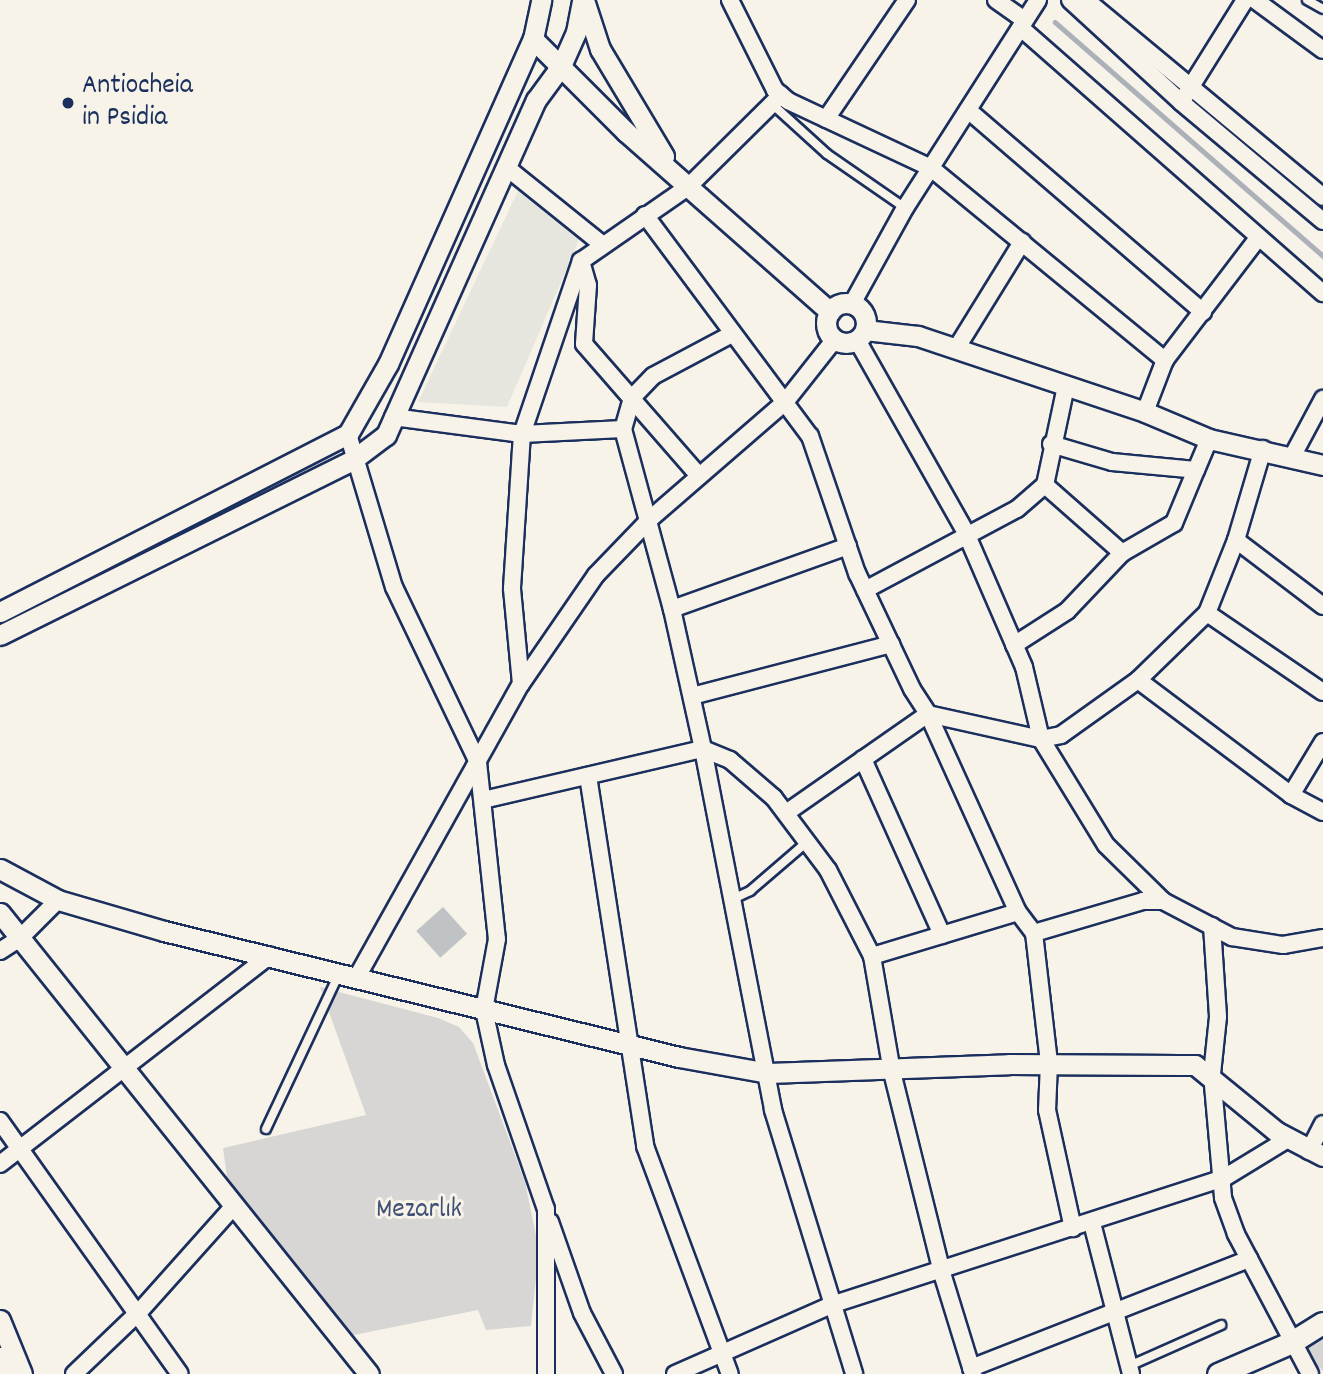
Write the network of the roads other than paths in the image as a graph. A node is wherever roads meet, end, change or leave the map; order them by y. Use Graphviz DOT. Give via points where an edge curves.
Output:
graph roads {
  1 [pos="541,0"];
  2 [pos="583,0"];
  3 [pos="730,0"];
  4 [pos="907,0"];
  5 [pos="996,0"];
  6 [pos="1038,0"];
  7 [pos="1070,0"];
  8 [pos="1086,0"];
  9 [pos="1245,0"];
  10 [pos="1255,0"];
  11 [pos="1307,0"];
  12 [pos="1323,9"];
  13 [pos="1023,24"];
  14 [pos="533,39"];
  15 [pos="1323,50"];
  16 [pos="561,66"];
  17 [pos="1186,95"];
  18 [pos="777,100"];
  19 [pos="968,110"];
  20 [pos="826,119"];
  21 [pos="506,167"];
  22 [pos="931,168"];
  23 [pos="672,169"];
  24 [pos="688,187"];
  25 [pos="1323,197"];
  26 [pos="905,208"];
  27 [pos="645,215"];
  28 [pos="1323,221"];
  29 [pos="1258,238"];
  30 [pos="1022,242"];
  31 [pos="603,245"];
  32 [pos="581,261"];
  33 [pos="1323,293"];
  34 [pos="852,304"];
  35 [pos="830,312"];
  36 [pos="1203,312"];
  37 [pos="732,334"];
  38 [pos="861,335"];
  39 [pos="835,339"];
  40 [pos="956,349"];
  41 [pos="1165,360"];
  42 [pos="1066,386"];
  43 [pos="632,398"];
  44 [pos="1323,399"];
  45 [pos="786,401"];
  46 [pos="1145,412"];
  47 [pos="393,417"];
  48 [pos="623,429"];
  49 [pos="348,434"];
  50 [pos="522,434"];
  51 [pos="1209,439"];
  52 [pos="1051,444"];
  53 [pos="1263,449"];
  54 [pos="1292,457"];
  55 [pos="354,459"];
  56 [pos="1323,466"];
  57 [pos="1196,470"];
  58 [pos="699,477"];
  59 [pos="1045,485"];
  60 [pos="650,519"];
  61 [pos="966,533"];
  62 [pos="1236,540"];
  63 [pos="848,546"];
  64 [pos="1122,554"];
  65 [pos="865,590"];
  66 [pos="1323,606"];
  67 [pos="672,609"];
  68 [pos="0,612"];
  69 [pos="1207,612"];
  70 [pos="0,635"];
  71 [pos="891,644"];
  72 [pos="1014,645"];
  73 [pos="1138,680"];
  74 [pos="521,684"];
  75 [pos="1323,692"];
  76 [pos="692,696"];
  77 [pos="929,714"];
  78 [pos="1041,739"];
  79 [pos="1323,742"];
  80 [pos="704,749"];
  81 [pos="863,759"];
  82 [pos="478,762"];
  83 [pos="588,776"];
  84 [pos="1291,794"];
  85 [pos="483,800"];
  86 [pos="1323,812"];
  87 [pos="786,813"];
  88 [pos="807,842"];
  89 [pos="0,869"];
  90 [pos="735,898"];
  91 [pos="58,900"];
  92 [pos="1163,901"];
  93 [pos="1018,912"];
  94 [pos="0,913"];
  95 [pos="1212,926"];
  96 [pos="1034,933"];
  97 [pos="943,935"];
  98 [pos="20,938"];
  99 [pos="1323,938"];
  100 [pos="0,951"];
  101 [pos="270,955"];
  102 [pos="872,956"];
  103 [pos="348,975"];
  104 [pos="484,1010"];
  105 [pos="631,1045"];
  106 [pos="1049,1063"];
  107 [pos="124,1068"];
  108 [pos="892,1072"];
  109 [pos="768,1073"];
  110 [pos="1212,1074"];
  111 [pos="0,1121"];
  112 [pos="1323,1124"];
  113 [pos="266,1129"];
  114 [pos="1288,1139"];
  115 [pos="22,1147"];
  116 [pos="1316,1154"];
  117 [pos="0,1164"];
  118 [pos="1224,1178"];
  119 [pos="234,1206"];
  120 [pos="545,1209"];
  121 [pos="1092,1223"];
  122 [pos="1073,1227"];
  123 [pos="1249,1259"];
  124 [pos="942,1273"];
  125 [pos="834,1304"];
  126 [pos="140,1311"];
  127 [pos="1112,1314"];
  128 [pos="0,1320"];
  129 [pos="1323,1324"];
  130 [pos="1221,1325"];
  131 [pos="1292,1342"];
  132 [pos="723,1350"];
  133 [pos="0,1357"];
  134 [pos="1130,1370"];
  135 [pos="972,1371"];
  136 [pos="1323,1371"];
  137 [pos="5,1374"];
  138 [pos="22,1374"];
  139 [pos="74,1374"];
  140 [pos="180,1374"];
  141 [pos="369,1374"];
  142 [pos="546,1374"];
  143 [pos="614,1374"];
  144 [pos="675,1374"];
  145 [pos="730,1374"];
  146 [pos="854,1374"];
  147 [pos="1219,1374"];
  148 [pos="1310,1374"];
  1 -- 14 [label="street"];
  2 -- 16 [label="street"];
  2 -- 23 [label="street" via="600,49"];
  3 -- 18 [label="street"];
  4 -- 20 [label="street"];
  5 -- 13 [label="street"];
  6 -- 13 [label="street"];
  7 -- 17 [label="street"];
  8 -- 17 [label="street"];
  9 -- 17 [label="street"];
  10 -- 15 [label="street"];
  11 -- 12 [label="lane"];
  13 -- 19 [label="street"];
  13 -- 29 [label="street"];
  14 -- 16 [label="street"];
  14 -- 49 [label="street" via="388,364"];
  16 -- 21 [label="street" via="536,100"];
  16 -- 23 [label="street" via="626,132"];
  17 -- 25 [label="street"];
  17 -- 28 [label="street"];
  18 -- 20 [label="street"];
  18 -- 24 [label="street"];
  18 -- 26 [label="lane" via="827,154"];
  19 -- 22 [label="street"];
  19 -- 36 [label="street"];
  20 -- 22 [label="street"];
  21 -- 31 [label="street"];
  21 -- 47 [label="street"];
  22 -- 26 [label="street"];
  22 -- 30 [label="street"];
  23 -- 24 [label="street"];
  24 -- 27 [label="street"];
  24 -- 35 [label="street"];
  26 -- 34 [label="street"];
  27 -- 31 [label="street"];
  27 -- 37 [label="street"];
  29 -- 33 [label="street"];
  29 -- 36 [label="street"];
  30 -- 40 [label="street"];
  30 -- 41 [label="street"];
  31 -- 32 [label="street"];
  32 -- 43 [label="street" via="588,285 584,344"];
  32 -- 50 [label="street"];
  34 -- 35 [label="street" via="839,304"];
  34 -- 38 [label="street" via="862,311"];
  35 -- 39 [label="street" via="826,324"];
  36 -- 41 [label="street"];
  37 -- 43 [label="street" via="653,376"];
  37 -- 45 [label="street"];
  38 -- 39 [label="street"];
  38 -- 40 [label="street" via="918,336"];
  38 -- 61 [label="street"];
  39 -- 45 [label="street"];
  40 -- 42 [label="street"];
  41 -- 46 [label="street"];
  42 -- 46 [label="street"];
  42 -- 52 [label="street"];
  43 -- 48 [label="street"];
  43 -- 58 [label="street"];
  44 -- 54 [label="street"];
  45 -- 58 [label="street"];
  45 -- 63 [label="street" via="810,436"];
  46 -- 51 [label="street"];
  47 -- 50 [label="street"];
  47 -- 55 [label="street" via="386,435"];
  48 -- 50 [label="street"];
  48 -- 60 [label="street" via="628,460"];
  49 -- 55 [label="street"];
  49 -- 68 [label="street"];
  50 -- 74 [label="street" via="512,587"];
  51 -- 53 [label="street"];
  51 -- 57 [label="street"];
  52 -- 57 [label="street" via="1112,462"];
  52 -- 59 [label="street"];
  53 -- 54 [label="street"];
  53 -- 62 [label="street"];
  54 -- 56 [label="street"];
  55 -- 70 [label="street"];
  55 -- 82 [label="street" via="394,587"];
  57 -- 64 [label="street" via="1174,523"];
  58 -- 60 [label="street"];
  59 -- 61 [label="street" via="1017,509"];
  59 -- 64 [label="street"];
  60 -- 67 [label="street"];
  60 -- 74 [label="street" via="596,575"];
  61 -- 65 [label="street"];
  61 -- 72 [label="street"];
  62 -- 66 [label="street"];
  62 -- 69 [label="street"];
  63 -- 65 [label="street"];
  63 -- 67 [label="street"];
  64 -- 72 [label="street" via="1068,611"];
  65 -- 71 [label="street"];
  67 -- 76 [label="street"];
  69 -- 73 [label="street"];
  69 -- 75 [label="street"];
  71 -- 76 [label="street"];
  71 -- 77 [label="street"];
  72 -- 78 [label="street"];
  73 -- 78 [label="street" via="1061,735"];
  73 -- 84 [label="street"];
  74 -- 82 [label="street"];
  76 -- 80 [label="street"];
  77 -- 78 [label="street"];
  77 -- 81 [label="street"];
  77 -- 93 [label="street"];
  78 -- 92 [label="street" via="1106,845"];
  79 -- 84 [label="street"];
  80 -- 83 [label="street"];
  80 -- 87 [label="street" via="730,760"];
  80 -- 90 [label="street"];
  81 -- 87 [label="street"];
  81 -- 97 [label="street"];
  82 -- 85 [label="street"];
  82 -- 103 [label="street"];
  83 -- 85 [label="street"];
  83 -- 105 [label="street"];
  84 -- 86 [label="street"];
  85 -- 104 [label="street" via="497,939"];
  87 -- 88 [label="street"];
  88 -- 90 [label="lane" via="750,891"];
  88 -- 102 [label="street" via="828,870"];
  89 -- 91 [label="street"];
  90 -- 109 [label="street"];
  91 -- 98 [label="street"];
  91 -- 101 [label="street"];
  92 -- 95 [label="street"];
  92 -- 96 [label="street" via="1143,901"];
  93 -- 96 [label="street"];
  93 -- 97 [label="street"];
  94 -- 98 [label="street"];
  95 -- 99 [label="street" via="1232,937 1283,946"];
  95 -- 110 [label="street" via="1218,1017"];
  96 -- 106 [label="street"];
  97 -- 102 [label="street"];
  98 -- 100 [label="street"];
  98 -- 107 [label="street"];
  101 -- 103 [label="street"];
  101 -- 107 [label="street"];
  102 -- 108 [label="street"];
  103 -- 104 [label="street"];
  103 -- 113 [label="lane"];
  104 -- 105 [label="street"];
  104 -- 120 [label="street" via="496,1065"];
  105 -- 109 [label="street"];
  105 -- 132 [label="street" via="645,1146"];
  106 -- 108 [label="street"];
  106 -- 110 [label="street" via="1195,1065"];
  106 -- 122 [label="street" via="1047,1110"];
  107 -- 115 [label="street"];
  107 -- 119 [label="street"];
  108 -- 109 [label="street"];
  108 -- 124 [label="street"];
  109 -- 125 [label="street" via="773,1110"];
  110 -- 114 [label="street"];
  110 -- 118 [label="street"];
  111 -- 115 [label="street"];
  112 -- 116 [label="street"];
  114 -- 116 [label="street"];
  114 -- 118 [label="street"];
  115 -- 117 [label="street"];
  115 -- 126 [label="street"];
  118 -- 121 [label="street"];
  118 -- 123 [label="street" via="1223,1198"];
  119 -- 126 [label="street"];
  119 -- 141 [label="street"];
  120 -- 142 [label="street"];
  120 -- 143 [label="street" via="582,1313"];
  121 -- 122 [label="street"];
  121 -- 127 [label="street"];
  122 -- 124 [label="street"];
  123 -- 127 [label="street"];
  123 -- 131 [label="street"];
  124 -- 125 [label="street"];
  124 -- 135 [label="street"];
  125 -- 132 [label="street"];
  125 -- 146 [label="street"];
  126 -- 139 [label="street"];
  126 -- 140 [label="street"];
  127 -- 134 [label="street"];
  127 -- 135 [label="street"];
  128 -- 138 [label="street"];
  129 -- 131 [label="main road"];
  130 -- 134 [label="lane"];
  131 -- 136 [label="street"];
  131 -- 147 [label="main road"];
  131 -- 148 [label="street"];
  132 -- 144 [label="street"];
  132 -- 145 [label="street"];
  133 -- 137 [label="street"];
}
